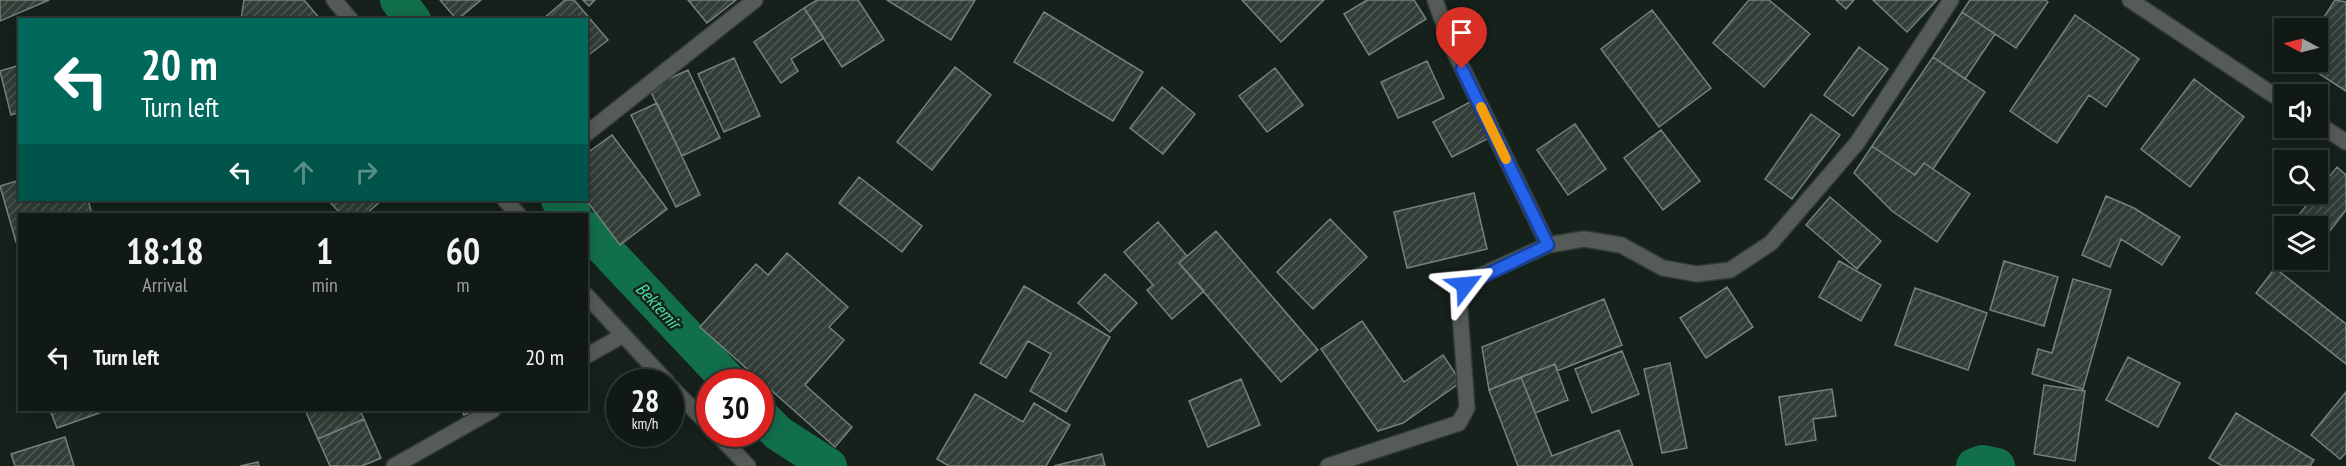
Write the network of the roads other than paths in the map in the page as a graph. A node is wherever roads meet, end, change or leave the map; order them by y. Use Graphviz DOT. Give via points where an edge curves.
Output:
graph roads {
  1 [pos="334,0"];
  2 [pos="755,0"];
  3 [pos="1435,0"];
  4 [pos="1951,0"];
  5 [pos="2130,0"];
  6 [pos="349,18"];
  7 [pos="2274,95"];
  8 [pos="2328,130"];
  9 [pos="588,132"];
  10 [pos="2346,142"];
  11 [pos="506,201"];
  12 [pos="517,213"];
  13 [pos="1548,245"];
  14 [pos="588,297"];
  15 [pos="622,336"];
  16 [pos="588,355"];
  17 [pos="654,369"];
  18 [pos="684,400"];
  19 [pos="491,411"];
  20 [pos="696,412"];
  21 [pos="730,447"];
  22 [pos="394,466"];
  23 [pos="748,466"];
  24 [pos="1328,466"];
  1 -- 6 [label="street"];
  2 -- 9 [label="street"];
  3 -- 13 [label="street" via="1453,49"];
  4 -- 13 [label="street" via="1857,143 1771,243 1730,270 1697,274 1663,268 1621,245 1584,239"];
  5 -- 7 [label="street"];
  8 -- 10 [label="street"];
  11 -- 12 [label="street"];
  13 -- 24 [label="street" via="1465,285 1459,299 1467,408 1459,423"];
  14 -- 15 [label="street"];
  15 -- 16 [label="street"];
  15 -- 17 [label="street"];
  18 -- 20 [label="street"];
  19 -- 22 [label="street"];
  21 -- 23 [label="street"];
}
